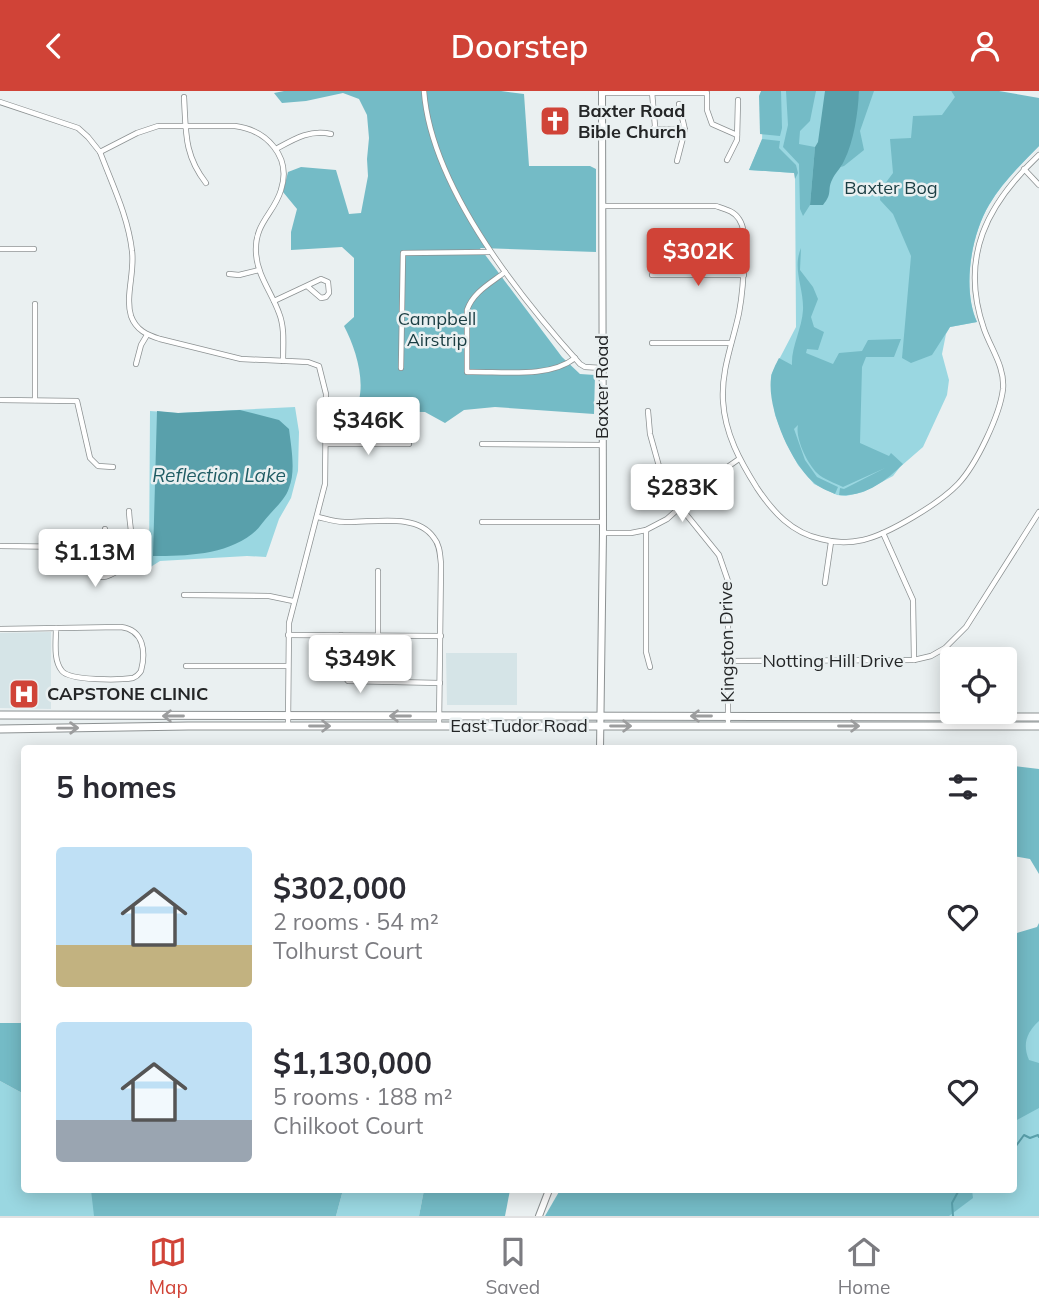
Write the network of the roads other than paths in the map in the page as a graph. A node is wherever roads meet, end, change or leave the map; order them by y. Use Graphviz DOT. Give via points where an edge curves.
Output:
graph roads {
  1 [pos="424,91"];
  2 [pos="603,92"];
  3 [pos="652,92"];
  4 [pos="707,92"];
  5 [pos="184,97"];
  6 [pos="738,100"];
  7 [pos="0,102"];
  8 [pos="679,104"];
  9 [pos="186,125"];
  10 [pos="685,130"];
  11 [pos="331,134"];
  12 [pos="737,135"];
  13 [pos="276,149"];
  14 [pos="100,152"];
  15 [pos="1039,155"];
  16 [pos="727,160"];
  17 [pos="677,161"];
  18 [pos="1024,169"];
  19 [pos="206,183"];
  20 [pos="1039,185"];
  21 [pos="603,206"];
  22 [pos="0,249"];
  23 [pos="34,249"];
  24 [pos="490,252"];
  25 [pos="259,270"];
  26 [pos="505,272"];
  27 [pos="229,274"];
  28 [pos="652,275"];
  29 [pos="744,275"];
  30 [pos="307,286"];
  31 [pos="274,301"];
  32 [pos="35,304"];
  33 [pos="147,335"];
  34 [pos="652,343"];
  35 [pos="732,343"];
  36 [pos="575,358"];
  37 [pos="283,361"];
  38 [pos="136,364"];
  39 [pos="401,368"];
  40 [pos="602,368"];
  41 [pos="0,400"];
  42 [pos="35,400"];
  43 [pos="648,411"];
  44 [pos="327,444"];
  45 [pos="410,444"];
  46 [pos="482,444"];
  47 [pos="602,445"];
  48 [pos="739,459"];
  49 [pos="113,467"];
  50 [pos="681,508"];
  51 [pos="129,511"];
  52 [pos="1039,512"];
  53 [pos="318,516"];
  54 [pos="482,522"];
  55 [pos="602,522"];
  56 [pos="106,529"];
  57 [pos="646,530"];
  58 [pos="603,533"];
  59 [pos="883,533"];
  60 [pos="831,541"];
  61 [pos="0,546"];
  62 [pos="119,569"];
  63 [pos="378,571"];
  64 [pos="825,583"];
  65 [pos="184,594"];
  66 [pos="293,601"];
  67 [pos="56,628"];
  68 [pos="0,629"];
  69 [pos="288,635"];
  70 [pos="341,635"];
  71 [pos="378,635"];
  72 [pos="441,636"];
  73 [pos="914,660"];
  74 [pos="729,661"];
  75 [pos="186,666"];
  76 [pos="288,666"];
  77 [pos="650,667"];
  78 [pos="440,683"];
  79 [pos="0,715"];
  80 [pos="288,716"];
  81 [pos="439,716"];
  82 [pos="600,716"];
  83 [pos="728,716"];
  84 [pos="1039,717"];
  85 [pos="288,726"];
  86 [pos="439,726"];
  87 [pos="600,726"];
  88 [pos="728,726"];
  89 [pos="1039,726"];
  90 [pos="0,729"];
  91 [pos="600,745"];
  92 [pos="548,1193"];
  93 [pos="539,1216"];
  1 -- 24 [label="street" via="427,118 449,182"];
  2 -- 3 [label="street"];
  2 -- 21 [label="street, Baxter Road"];
  3 -- 4 [label="street"];
  3 -- 10 [label="street" via="653,130"];
  4 -- 12 [label="street" via="712,124"];
  5 -- 9 [label="street"];
  6 -- 12 [label="street"];
  7 -- 14 [label="street" via="78,128"];
  8 -- 10 [label="street"];
  9 -- 13 [label="street" via="247,127"];
  9 -- 14 [label="street" via="148,128"];
  9 -- 19 [label="street" via="188,153"];
  10 -- 17 [label="street"];
  11 -- 13 [label="street" via="303,135"];
  12 -- 16 [label="street"];
  13 -- 25 [label="street" via="284,174 282,189 258,231"];
  14 -- 33 [label="street" via="133,252 132,319"];
  15 -- 18 [label="street"];
  18 -- 20 [label="street"];
  18 -- 59 [label="street" via="996,203 976,259 977,302 1002,372 1001,397 981,449 958,484"];
  21 -- 29 [label="street" via="725,209 742,225"];
  21 -- 40 [label="street, Baxter Road"];
  22 -- 23 [label="street"];
  24 -- 26 [label="street"];
  24 -- 39 [label="street" via="403,253"];
  25 -- 27 [label="street"];
  25 -- 31 [label="street"];
  26 -- 36 [label="street"];
  26 -- 36 [label="street" via="470,302 467,372 546,371"];
  28 -- 29 [label="street"];
  29 -- 35 [label="street"];
  30 -- 30 [label="street" via="326,280 329,293 321,298"];
  30 -- 31 [label="street"];
  31 -- 37 [label="street" via="281,316"];
  32 -- 42 [label="street"];
  33 -- 37 [label="street" via="241,359"];
  33 -- 38 [label="street"];
  34 -- 35 [label="street"];
  35 -- 48 [label="street" via="723,401"];
  36 -- 40 [label="street" via="585,367"];
  37 -- 44 [label="street" via="319,366 326,394"];
  40 -- 47 [label="street, Baxter Road"];
  41 -- 42 [label="street"];
  42 -- 49 [label="street" via="77,401 90,458 98,466"];
  43 -- 50 [label="street, Kingston Drive" via="662,477"];
  44 -- 45 [label="street"];
  44 -- 53 [label="street"];
  46 -- 47 [label="street"];
  47 -- 55 [label="street, Baxter Road"];
  48 -- 50 [label="street"];
  48 -- 60 [label="street" via="779,517 796,530"];
  50 -- 57 [label="street"];
  50 -- 74 [label="street, Kingston Drive" via="719,555 724,568"];
  51 -- 62 [label="street" via="131,555"];
  52 -- 73 [label="street, Notting Hill Drive" via="966,627 945,648"];
  53 -- 66 [label="street"];
  53 -- 72 [label="street" via="344,522 407,522 426,529 439,548"];
  54 -- 55 [label="street"];
  55 -- 58 [label="street, Baxter Road"];
  56 -- 62 [label="street" via="107,547"];
  57 -- 58 [label="street"];
  57 -- 77 [label="street" via="646,652"];
  58 -- 82 [label="street, Baxter Road"];
  59 -- 60 [label="street" via="864,540"];
  59 -- 73 [label="street" via="914,600"];
  60 -- 64 [label="street"];
  61 -- 62 [label="street" via="74,547 84,553 97,577"];
  63 -- 71 [label="street"];
  65 -- 66 [label="street"];
  66 -- 69 [label="street"];
  67 -- 67 [label="street" via="56,659 62,671 77,678 137,676 142,668 142,646 136,633 121,627"];
  67 -- 68 [label="street"];
  69 -- 70 [label="street"];
  69 -- 76 [label="street"];
  70 -- 71 [label="street"];
  70 -- 78 [label="street" via="342,669 348,681"];
  71 -- 72 [label="street"];
  72 -- 78 [label="street"];
  73 -- 74 [label="street, Notting Hill Drive"];
  74 -- 83 [label="street, Kingston Drive"];
  75 -- 76 [label="street"];
  76 -- 80 [label="street"];
  78 -- 81 [label="street"];
  80 -- 79 [label="main road, East Tudor Road, one-way"];
  81 -- 80 [label="main road, East Tudor Road, one-way"];
  80 -- 85 [label="street"];
  81 -- 82 [label="main road, East Tudor Road"];
  81 -- 86 [label="street"];
  83 -- 82 [label="main road, East Tudor Road, one-way"];
  82 -- 87 [label="street, Baxter Road"];
  83 -- 84 [label="main road, East Tudor Road"];
  83 -- 88 [label="street, Kingston Drive"];
  85 -- 86 [label="main road, East Tudor Road, one-way"];
  90 -- 85 [label="main road, East Tudor Road, one-way"];
  86 -- 87 [label="main road, East Tudor Road"];
  87 -- 88 [label="main road, East Tudor Road, one-way"];
  87 -- 91 [label="street, Baxter Road"];
  88 -- 89 [label="main road, East Tudor Road, one-way"];
  92 -- 93 [label="street"];
}
